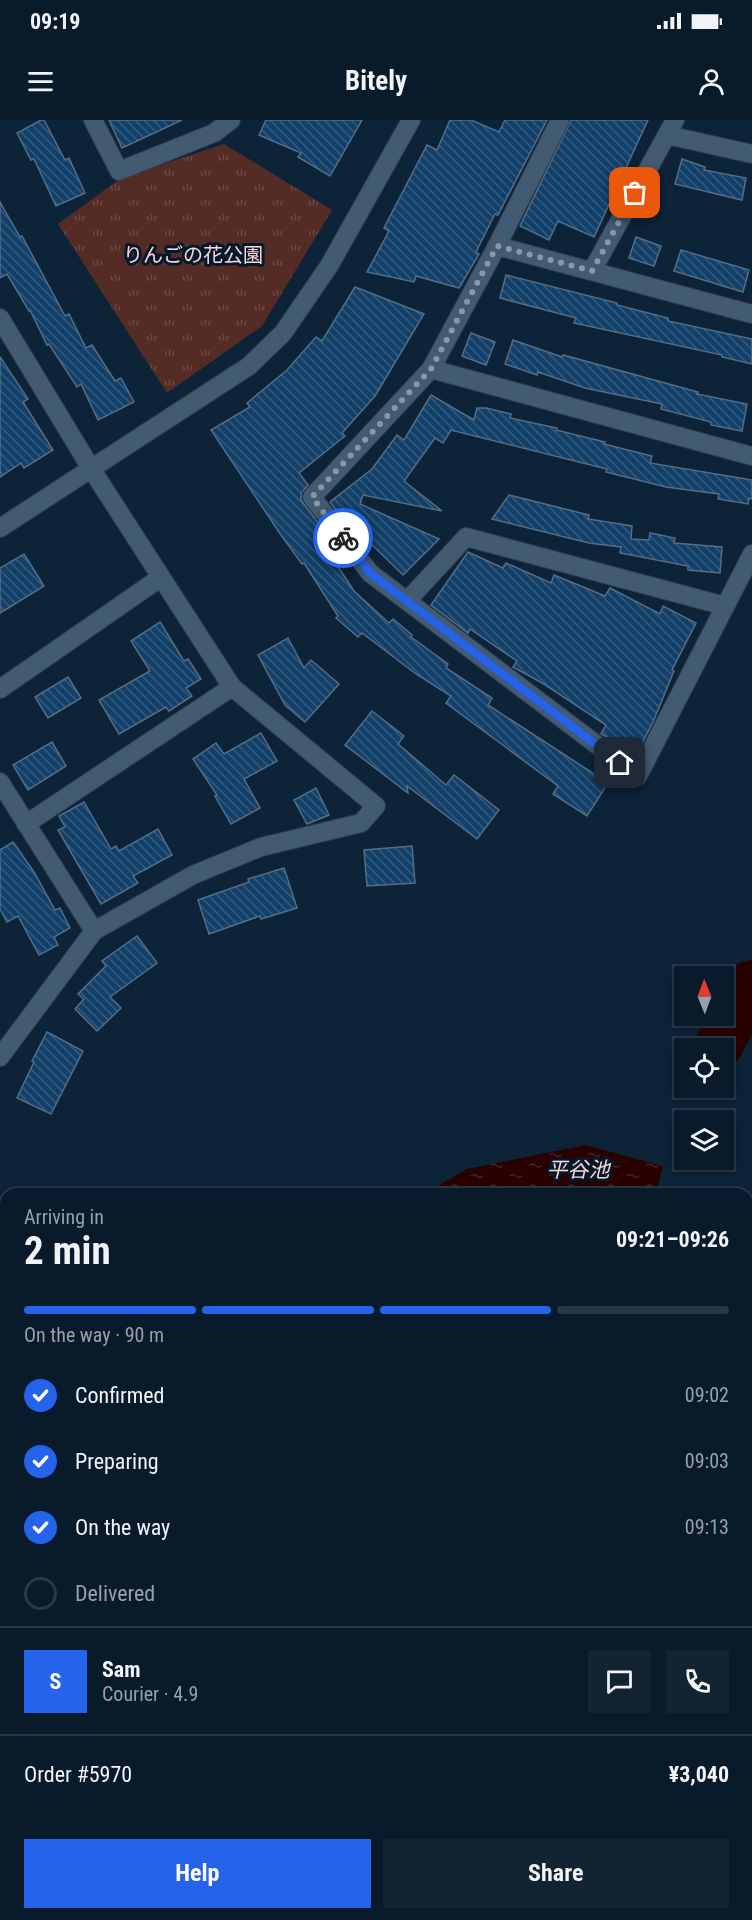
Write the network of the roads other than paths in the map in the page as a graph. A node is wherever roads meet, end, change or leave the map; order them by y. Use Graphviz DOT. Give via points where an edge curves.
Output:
graph roads {
  1 [pos="93,120"];
  2 [pos="231,120"];
  3 [pos="411,120"];
  4 [pos="561,120"];
  5 [pos="671,127"];
  6 [pos="752,154"];
  7 [pos="497,246"];
  8 [pos="592,271"];
  9 [pos="752,314"];
  10 [pos="0,318"];
  11 [pos="5,339"];
  12 [pos="431,369"];
  13 [pos="752,456"];
  14 [pos="92,470"];
  15 [pos="0,528"];
  16 [pos="752,554"];
  17 [pos="160,578"];
  18 [pos="407,601"];
  19 [pos="725,606"];
  20 [pos="232,687"];
  21 [pos="0,688"];
  22 [pos="0,782"];
  23 [pos="26,824"];
  24 [pos="94,931"];
  25 [pos="0,1054"];
  1 -- 2 [label="street" via="119,171 214,133"];
  3 -- 14 [label="street" via="328,266 284,333 249,366"];
  4 -- 7 [label="street"];
  5 -- 6 [label="street"];
  5 -- 8 [label="street"];
  7 -- 8 [label="street"];
  7 -- 12 [label="street"];
  8 -- 9 [label="street"];
  10 -- 11 [label="street"];
  11 -- 14 [label="street"];
  12 -- 13 [label="street"];
  12 -- 18 [label="street" via="312,497 370,573"];
  14 -- 15 [label="street"];
  14 -- 17 [label="street"];
  16 -- 19 [label="street"];
  17 -- 20 [label="street"];
  17 -- 21 [label="street"];
  18 -- 19 [label="street" via="466,537"];
  18 -- 19 [label="street" via="638,776"];
  20 -- 23 [label="street"];
  20 -- 24 [label="street" via="376,806 361,823 261,847 193,875"];
  22 -- 23 [label="street"];
  23 -- 24 [label="street"];
  24 -- 25 [label="street"];
}
